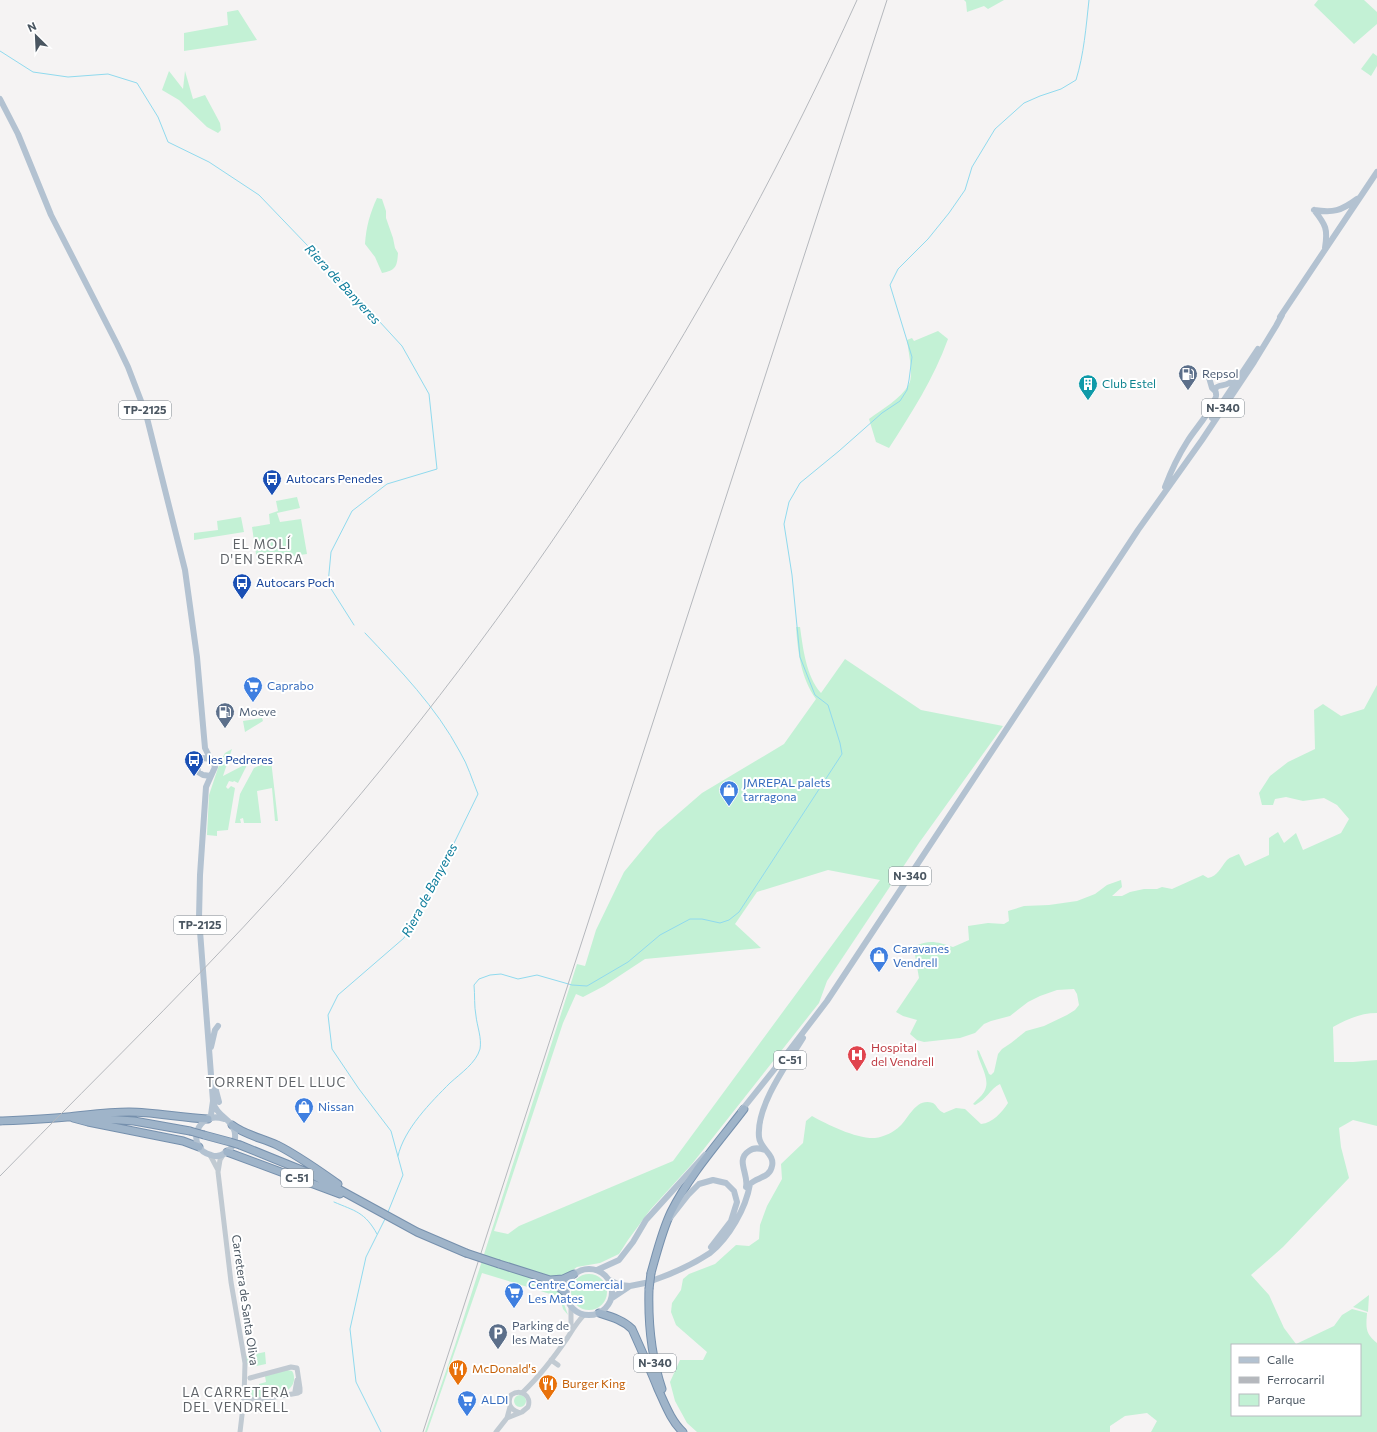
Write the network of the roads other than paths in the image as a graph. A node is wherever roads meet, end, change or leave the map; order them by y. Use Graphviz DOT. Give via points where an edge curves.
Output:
graph roads {
  1 [pos="0,99"];
  2 [pos="1377,172"];
  3 [pos="1360,196"];
  4 [pos="1332,212"];
  5 [pos="1325,227"];
  6 [pos="1325,250"];
  7 [pos="1282,315"];
  8 [pos="1254,362"];
  9 [pos="1246,367"];
  10 [pos="1221,386"];
  11 [pos="1216,392"];
  12 [pos="1226,395"];
  13 [pos="1204,436"];
  14 [pos="1165,487"];
  15 [pos="1160,498"];
  16 [pos="205,748"];
  17 [pos="202,758"];
  18 [pos="210,758"];
  19 [pos="200,774"];
  20 [pos="211,776"];
  21 [pos="206,787"];
  22 [pos="808,1025"];
  23 [pos="218,1026"];
  24 [pos="210,1063"];
  25 [pos="216,1102"];
  26 [pos="744,1109"];
  27 [pos="69,1116"];
  28 [pos="208,1118"];
  29 [pos="224,1119"];
  30 [pos="0,1121"];
  31 [pos="232,1125"];
  32 [pos="199,1147"];
  33 [pos="765,1150"];
  34 [pos="225,1154"];
  35 [pos="210,1155"];
  36 [pos="218,1172"];
  37 [pos="746,1173"];
  38 [pos="757,1178"];
  39 [pos="366,1204"];
  40 [pos="666,1224"];
  41 [pos="705,1253"];
  42 [pos="698,1260"];
  43 [pos="597,1270"];
  44 [pos="574,1274"];
  45 [pos="550,1280"];
  46 [pos="609,1280"];
  47 [pos="654,1280"];
  48 [pos="630,1286"];
  49 [pos="647,1286"];
  50 [pos="565,1292"];
  51 [pos="612,1298"];
  52 [pos="571,1307"];
  53 [pos="599,1313"];
  54 [pos="584,1315"];
  55 [pos="571,1331"];
  56 [pos="551,1360"];
  57 [pos="558,1365"];
  58 [pos="250,1378"];
  59 [pos="532,1384"];
  60 [pos="523,1392"];
  61 [pos="528,1396"];
  62 [pos="244,1398"];
  63 [pos="510,1407"];
  64 [pos="518,1412"];
  65 [pos="506,1418"];
  66 [pos="240,1432"];
  67 [pos="496,1432"];
  68 [pos="684,1432"];
  1 -- 16 [label="main road, TP-2125" via="18,134 51,215 128,367 146,414 185,570 197,657"];
  2 -- 3 [label="main road, N-340"];
  3 -- 4 [label="main road"];
  3 -- 6 [label="main road, N-340"];
  4 -- 5 [label="main road"];
  4 -- 5 [label="main road" via="1314,210"];
  5 -- 6 [label="main road"];
  6 -- 7 [label="main road, N-340"];
  7 -- 8 [label="main road, N-340"];
  7 -- 9 [label="main road, N-340"];
  8 -- 12 [label="main road"];
  8 -- 13 [label="main road, N-340"];
  9 -- 10 [label="main road" via="1232,383"];
  9 -- 12 [label="main road, N-340"];
  10 -- 11 [label="main road" via="1216,388"];
  10 -- 11 [label="main road" via="1208,374 1212,388"];
  10 -- 12 [label="main road" via="1225,389"];
  11 -- 12 [label="main road" via="1219,396"];
  11 -- 14 [label="main road" via="1213,403 1186,444"];
  12 -- 13 [label="main road"];
  12 -- 14 [label="main road, N-340"];
  13 -- 15 [label="main road, N-340"];
  14 -- 15 [label="main road, N-340"];
  15 -- 22 [label="main road, N-340" via="866,942"];
  16 -- 17 [label="main road, TP-2125"];
  16 -- 18 [label="main road, TP-2125"];
  17 -- 18 [label="main road"];
  17 -- 19 [label="main road, TP-2125" via="197,765"];
  18 -- 20 [label="main road, TP-2125" via="215,767"];
  19 -- 20 [label="main road"];
  19 -- 21 [label="main road, TP-2125"];
  20 -- 21 [label="main road, TP-2125"];
  21 -- 24 [label="main road, TP-2125" via="200,918"];
  22 -- 26 [label="main road, N-340"];
  22 -- 33 [label="main road, C-51" via="765,1106 759,1130 761,1144"];
  23 -- 24 [label="main road" via="213,1036"];
  24 -- 25 [label="main road"];
  25 -- 28 [label="main road"];
  25 -- 29 [label="main road" via="216,1110"];
  26 -- 40 [label="highway, N-340" via="684,1189"];
  26 -- 43 [label="main road" via="732,1119 703,1157 651,1215 619,1260"];
  27 -- 28 [label="highway" via="135,1112"];
  27 -- 30 [label="highway, C-51"];
  27 -- 32 [label="highway" via="183,1141"];
  27 -- 39 [label="highway, C-51, bridge" via="134,1121 190,1131 230,1142 309,1173"];
  28 -- 29 [label="main road"];
  28 -- 32 [label="main road" via="198,1129 196,1137"];
  29 -- 31 [label="main road"];
  31 -- 34 [label="main road" via="234,1143"];
  31 -- 39 [label="highway" via="240,1131 277,1145 310,1164"];
  32 -- 35 [label="main road"];
  33 -- 37 [label="main road" via="755,1148 746,1154 742,1163"];
  33 -- 38 [label="main road" via="772,1158 772,1168 766,1175"];
  34 -- 35 [label="main road"];
  34 -- 36 [label="street" via="220,1160"];
  34 -- 39 [label="highway, C-51"];
  35 -- 36 [label="street"];
  36 -- 62 [label="street, Carretera de Santa Oliva" via="244,1363"];
  37 -- 38 [label="main road"];
  37 -- 41 [label="main road" via="747,1183 739,1209 722,1237"];
  38 -- 42 [label="main road" via="750,1184 742,1210 732,1228 711,1252"];
  39 -- 45 [label="highway, C-51, bridge" via="417,1232 466,1253"];
  40 -- 41 [label="main road" via="699,1184 712,1180 726,1183 734,1191 737,1202 731,1221"];
  40 -- 49 [label="highway, N-340, bridge"];
  41 -- 42 [label="main road"];
  42 -- 47 [label="main road"];
  43 -- 44 [label="main road" via="583,1269"];
  43 -- 46 [label="main road"];
  44 -- 45 [label="highway, C-51" via="563,1279"];
  44 -- 50 [label="main road"];
  45 -- 50 [label="highway, C-51"];
  46 -- 48 [label="main road"];
  46 -- 51 [label="main road"];
  48 -- 49 [label="main road"];
  48 -- 51 [label="main road"];
  49 -- 68 [label="highway, N-340" via="650,1334 655,1362 666,1398"];
  50 -- 52 [label="main road"];
  51 -- 53 [label="main road" via="607,1307"];
  52 -- 54 [label="main road"];
  52 -- 55 [label="street"];
  53 -- 54 [label="main road"];
  53 -- 68 [label="highway" via="626,1323 632,1329 667,1408 678,1428"];
  54 -- 55 [label="street"];
  55 -- 56 [label="street"];
  56 -- 57 [label="street"];
  56 -- 59 [label="street"];
  58 -- 62 [label="street" via="291,1367 297,1368 297,1390 280,1397 255,1400"];
  59 -- 60 [label="street"];
  59 -- 61 [label="street"];
  60 -- 61 [label="street"];
  60 -- 63 [label="street" via="511,1395"];
  61 -- 64 [label="street" via="528,1407"];
  62 -- 66 [label="street, Carretera de Santa Oliva"];
  63 -- 64 [label="street"];
  63 -- 65 [label="street"];
  64 -- 65 [label="street"];
  65 -- 67 [label="street"];
}
